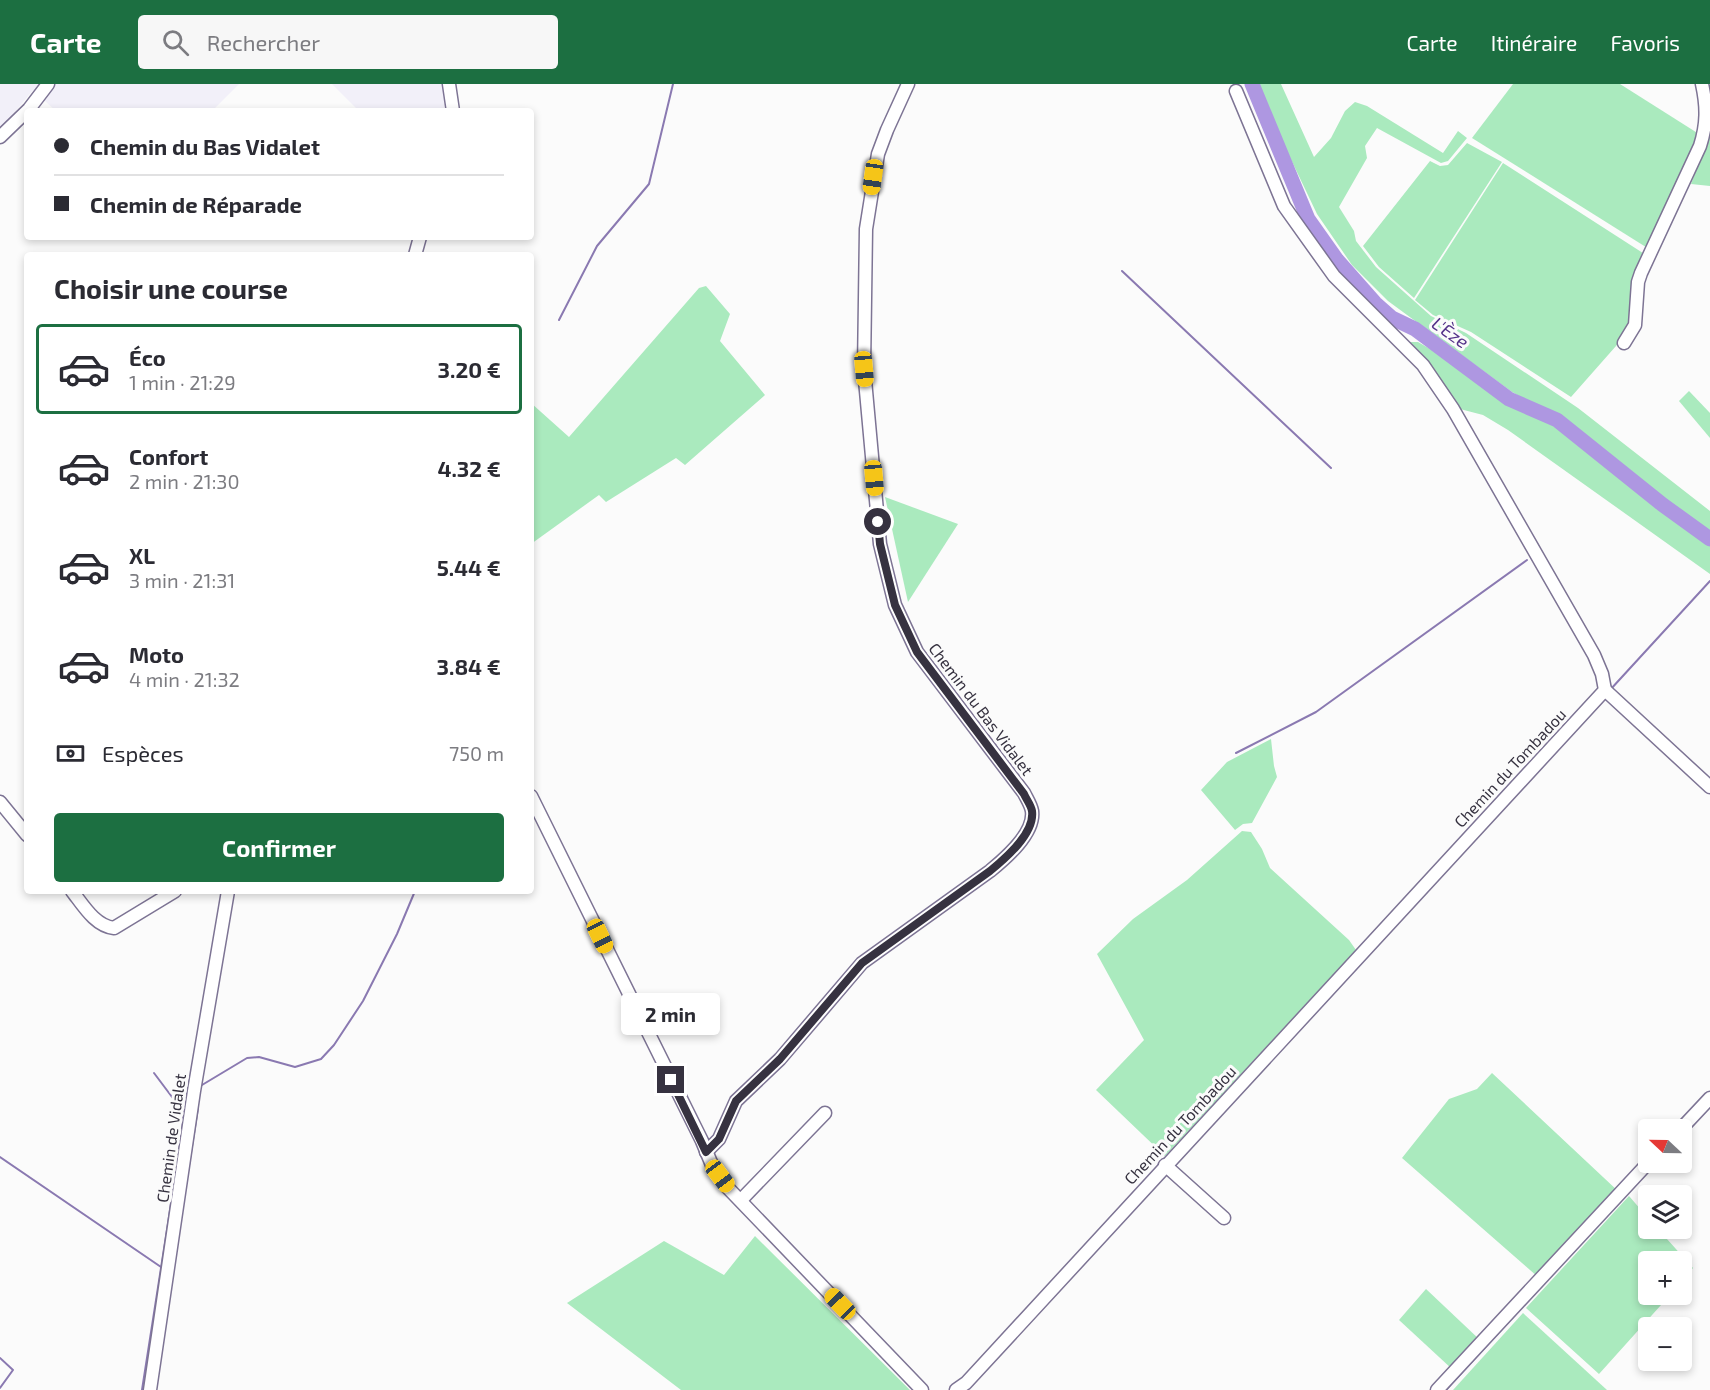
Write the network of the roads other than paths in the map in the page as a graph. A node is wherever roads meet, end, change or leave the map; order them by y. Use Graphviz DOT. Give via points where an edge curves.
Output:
graph roads {
  1 [pos="48,84"];
  2 [pos="448,84"];
  3 [pos="908,84"];
  4 [pos="1702,84"];
  5 [pos="1236,91"];
  6 [pos="30,108"];
  7 [pos="452,108"];
  8 [pos="24,114"];
  9 [pos="0,137"];
  10 [pos="1624,343"];
  11 [pos="1605,690"];
  12 [pos="1710,787"];
  13 [pos="0,802"];
  14 [pos="534,802"];
  15 [pos="24,831"];
  16 [pos="74,894"];
  17 [pos="170,894"];
  18 [pos="227,894"];
  19 [pos="1710,1098"];
  20 [pos="825,1113"];
  21 [pos="1690,1119"];
  22 [pos="706,1152"];
  23 [pos="1165,1165"];
  24 [pos="1639,1173"];
  25 [pos="741,1200"];
  26 [pos="1224,1218"];
  27 [pos="150,1390"];
  28 [pos="922,1390"];
  29 [pos="956,1390"];
  30 [pos="1437,1390"];
  1 -- 6 [label="street"];
  2 -- 7 [label="street"];
  3 -- 22 [label="street, Chemin du Bas Vidalet" via="878,154 866,229 864,369 880,544 895,605 917,652 1024,794 1032,810 1031,826 1008,856 990,871 862,963 780,1059 736,1101 719,1139"];
  4 -- 10 [label="street" via="1706,126 1700,146 1641,273 1635,325"];
  5 -- 11 [label="street" via="1284,206 1334,276 1423,365 1453,409 1594,655"];
  8 -- 9 [label="street"];
  11 -- 12 [label="street"];
  11 -- 23 [label="street, Chemin du Tombadou"];
  13 -- 15 [label="street"];
  14 -- 22 [label="street"];
  16 -- 17 [label="street" via="95,919 114,928"];
  18 -- 27 [label="street, Chemin de Vidalet"];
  19 -- 21 [label="street"];
  20 -- 25 [label="street"];
  22 -- 25 [label="street" via="722,1180"];
  23 -- 26 [label="street"];
  23 -- 29 [label="street, Chemin du Tombadou"];
  24 -- 30 [label="street"];
  25 -- 28 [label="street"];
}
